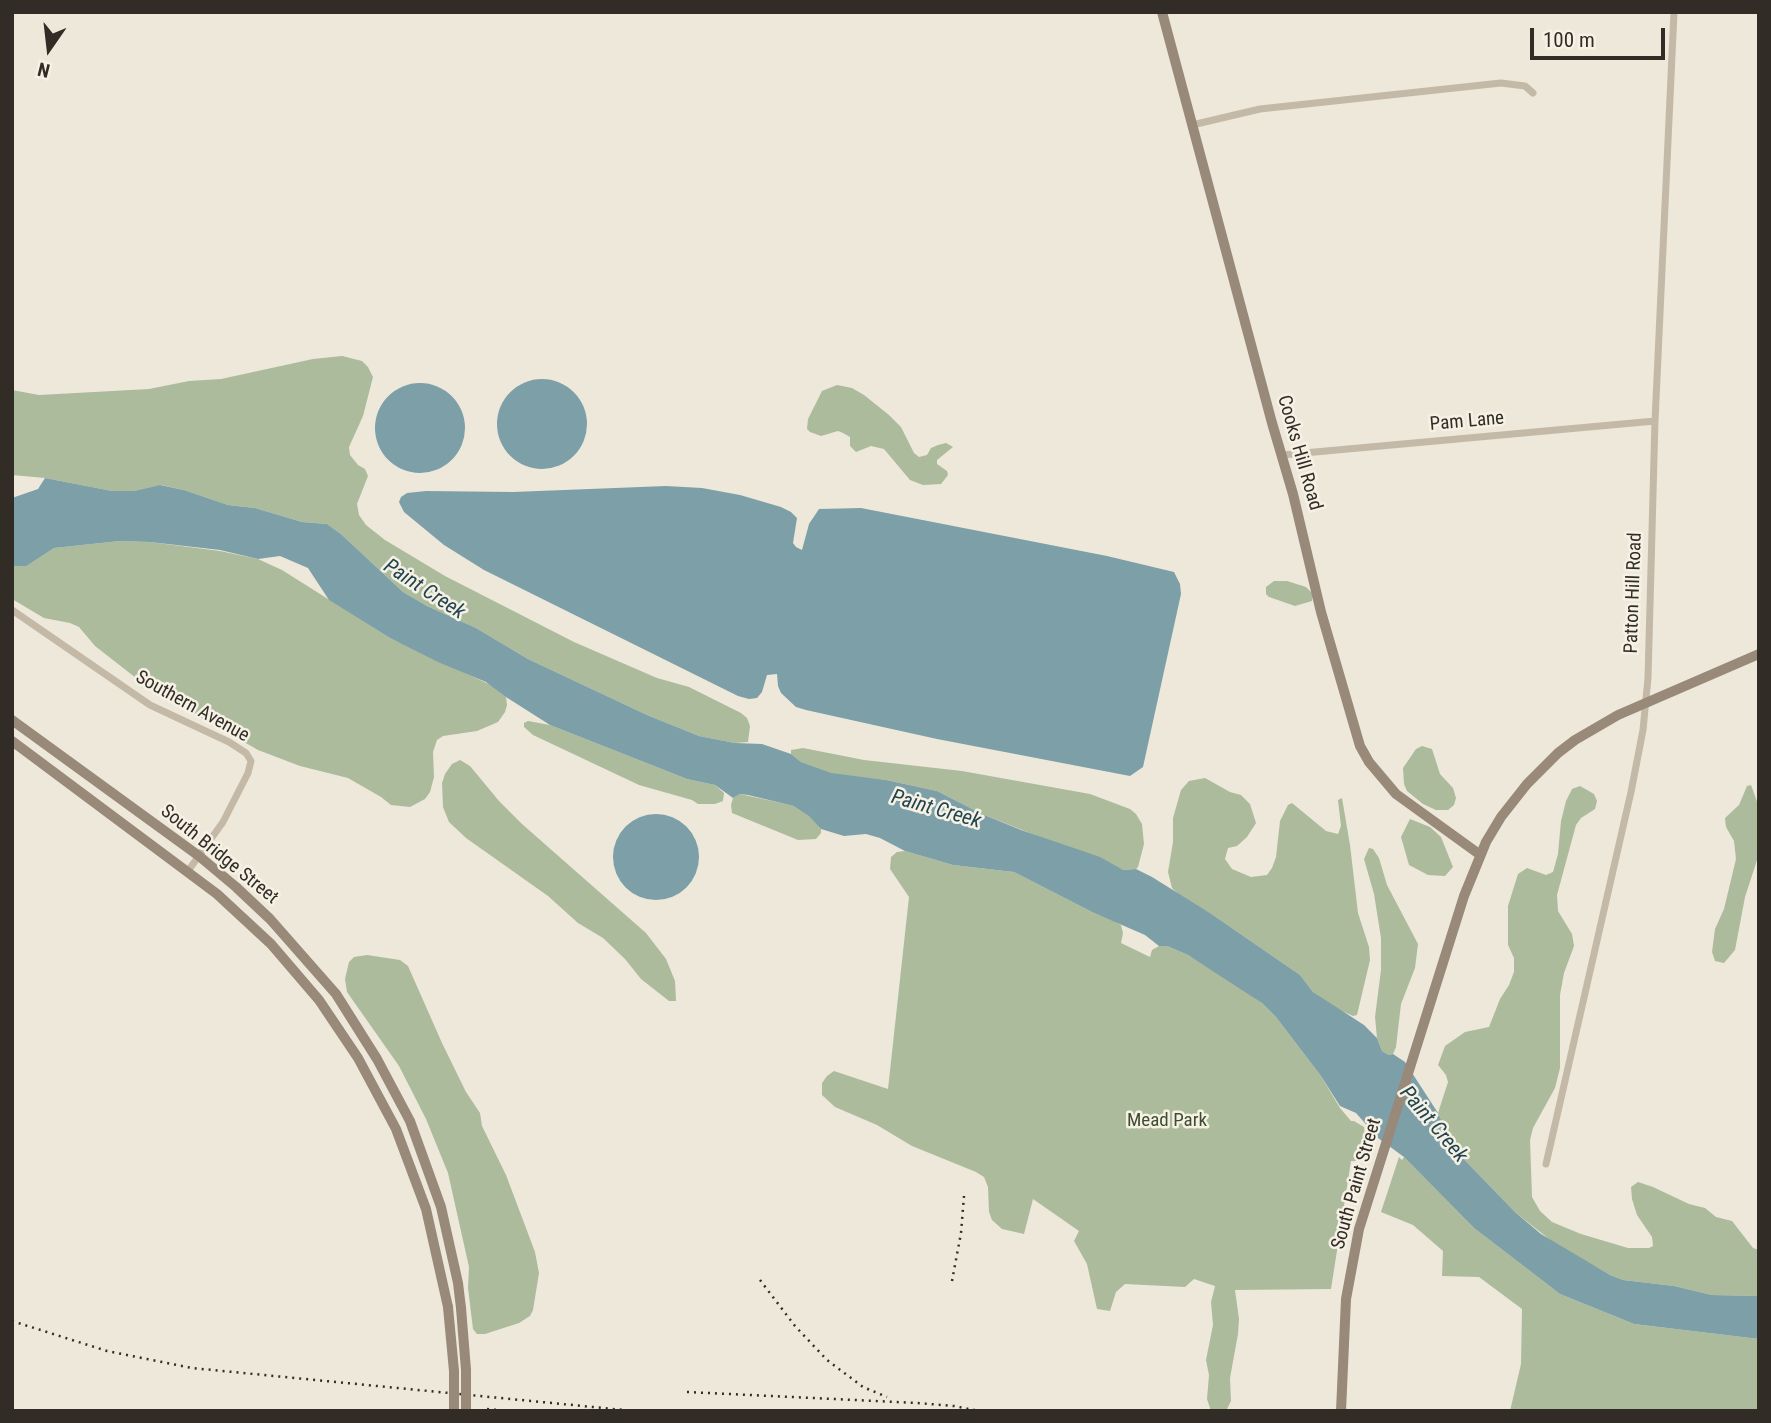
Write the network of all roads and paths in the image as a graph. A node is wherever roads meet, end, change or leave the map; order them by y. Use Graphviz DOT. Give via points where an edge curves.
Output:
graph roads {
  1 [pos="1162,12"];
  2 [pos="1674,12"];
  3 [pos="1533,93"];
  4 [pos="1192,125"];
  5 [pos="1655,421"];
  6 [pos="1282,455"];
  7 [pos="12,610"];
  8 [pos="1759,654"];
  9 [pos="1643,704"];
  10 [pos="12,720"];
  11 [pos="12,741"];
  12 [pos="1479,854"];
  13 [pos="199,856"];
  14 [pos="188,871"];
  15 [pos="1546,1164"];
  16 [pos="454,1411"];
  17 [pos="466,1411"];
  18 [pos="1341,1411"];
  1 -- 4 [label="main road, Cooks Hill Road"];
  2 -- 5 [label="street, Patton Hill Road"];
  3 -- 4 [label="street" via="1525,86 1502,83 1260,109"];
  4 -- 6 [label="main road, Cooks Hill Road"];
  5 -- 6 [label="street, Pam Lane"];
  5 -- 9 [label="street, Patton Hill Road" via="1648,678"];
  6 -- 12 [label="main road, Cooks Hill Road" via="1360,746 1396,794"];
  7 -- 13 [label="street, Southern Avenue" via="150,705 246,753 251,761 248,773"];
  8 -- 9 [label="main road, South Paint Street"];
  9 -- 12 [label="main road, South Paint Street" via="1558,753 1513,801"];
  9 -- 15 [label="street, Patton Hill Road" via="1631,792"];
  10 -- 13 [label="main road, South Bridge Street"];
  11 -- 14 [label="main road, South Bridge Street"];
  12 -- 18 [label="main road, South Paint Street" via="1359,1229 1348,1283"];
  13 -- 14 [label="street, Southern Avenue"];
  13 -- 17 [label="main road, South Bridge Street, bridge" via="270,919 336,994 410,1121 438,1196 458,1283"];
  14 -- 16 [label="main road, South Bridge Street, bridge" via="243,917 319,1000 358,1058 396,1129 422,1197 448,1307"];
}
